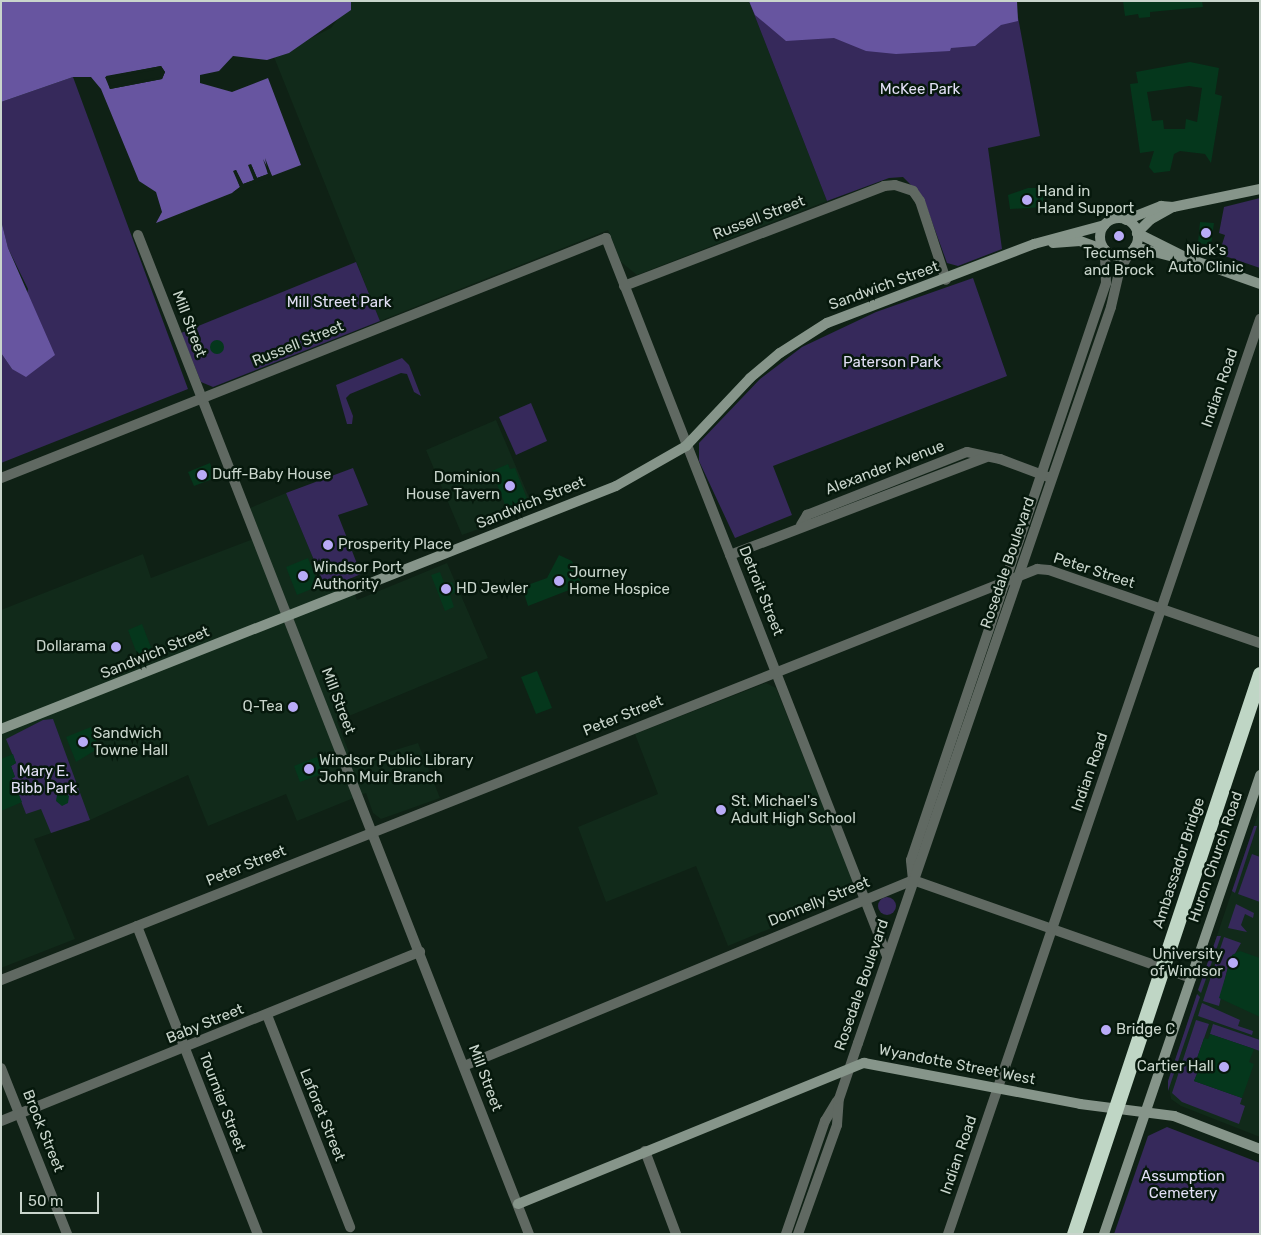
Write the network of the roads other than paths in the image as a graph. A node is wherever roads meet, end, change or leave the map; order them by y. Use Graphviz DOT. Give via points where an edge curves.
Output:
graph roads {
  1 [pos="1260,189"];
  2 [pos="1173,207"];
  3 [pos="1126,220"];
  4 [pos="1105,226"];
  5 [pos="1138,232"];
  6 [pos="138,235"];
  7 [pos="606,238"];
  8 [pos="1034,244"];
  9 [pos="1105,250"];
  10 [pos="1132,250"];
  11 [pos="1187,258"];
  12 [pos="946,280"];
  13 [pos="1260,284"];
  14 [pos="624,286"];
  15 [pos="1260,319"];
  16 [pos="202,399"];
  17 [pos="686,446"];
  18 [pos="1042,475"];
  19 [pos="1,478"];
  20 [pos="1053,479"];
  21 [pos="730,555"];
  22 [pos="1020,576"];
  23 [pos="1006,581"];
  24 [pos="1161,609"];
  25 [pos="289,616"];
  26 [pos="1260,643"];
  27 [pos="777,671"];
  28 [pos="1260,674"];
  29 [pos="1,730"];
  30 [pos="1260,774"];
  31 [pos="373,832"];
  32 [pos="912,880"];
  33 [pos="865,898"];
  34 [pos="137,926"];
  35 [pos="1052,929"];
  36 [pos="420,952"];
  37 [pos="887,956"];
  38 [pos="1191,978"];
  39 [pos="1,980"];
  40 [pos="267,1015"];
  41 [pos="185,1048"];
  42 [pos="464,1066"];
  43 [pos="850,1066"];
  44 [pos="1,1068"];
  45 [pos="998,1088"];
  46 [pos="839,1098"];
  47 [pos="1145,1112"];
  48 [pos="19,1114"];
  49 [pos="1,1121"];
  50 [pos="1260,1149"];
  51 [pos="645,1151"];
  52 [pos="518,1204"];
  53 [pos="350,1226"];
  54 [pos="67,1234"];
  55 [pos="258,1234"];
  56 [pos="529,1234"];
  57 [pos="676,1234"];
  58 [pos="786,1234"];
  59 [pos="798,1234"];
  60 [pos="948,1234"];
  61 [pos="1074,1234"];
  62 [pos="1104,1234"];
  1 -- 2 [label="main road"];
  2 -- 3 [label="main road" via="1161,206"];
  2 -- 5 [label="main road" via="1151,219"];
  3 -- 4 [label="main road" via="1114,219"];
  3 -- 5 [label="main road"];
  4 -- 8 [label="main road"];
  4 -- 9 [label="main road" via="1100,238"];
  5 -- 10 [label="main road"];
  5 -- 11 [label="main road"];
  6 -- 16 [label="street, Mill Street"];
  7 -- 14 [label="street, Detroit Street"];
  7 -- 16 [label="street, Russell Street"];
  8 -- 9 [label="main road" via="1080,242"];
  8 -- 12 [label="main road, Sandwich Street"];
  9 -- 10 [label="main road" via="1117,256"];
  9 -- 18 [label="street, Rosedale Boulevard" via="1106,283"];
  10 -- 11 [label="main road"];
  10 -- 20 [label="street, Rosedale Boulevard" via="1119,272 1111,306"];
  11 -- 13 [label="main road"];
  12 -- 14 [label="street, Russell Street" via="920,201 905,186 884,186"];
  12 -- 17 [label="main road, Sandwich Street" via="874,304 804,336 750,378"];
  14 -- 17 [label="street, Detroit Street"];
  15 -- 24 [label="street, Indian Road"];
  16 -- 19 [label="street, Russell Street"];
  16 -- 25 [label="street, Mill Street"];
  17 -- 21 [label="street, Detroit Street"];
  17 -- 25 [label="main road, Sandwich Street" via="616,486"];
  18 -- 20 [label="street, Alexander Avenue"];
  18 -- 21 [label="street, Alexander Avenue" via="967,452 807,515 801,525"];
  18 -- 23 [label="street, Rosedale Boulevard"];
  20 -- 22 [label="street, Rosedale Boulevard"];
  21 -- 27 [label="street, Detroit Street"];
  22 -- 23 [label="street, Peter Street"];
  22 -- 24 [label="street, Peter Street" via="1037,569 1049,570"];
  22 -- 32 [label="street, Rosedale Boulevard" via="922,862"];
  23 -- 27 [label="street, Peter Street"];
  23 -- 32 [label="street, Rosedale Boulevard" via="911,860"];
  24 -- 26 [label="street, Peter Street"];
  24 -- 35 [label="street, Indian Road"];
  25 -- 29 [label="main road, Sandwich Street"];
  25 -- 31 [label="street, Mill Street"];
  27 -- 31 [label="street, Peter Street"];
  27 -- 33 [label="street, Detroit Street"];
  28 -- 61 [label="highway, Ambassador Bridge, bridge"];
  30 -- 38 [label="main road, Huron Church Road"];
  31 -- 34 [label="street, Peter Street"];
  31 -- 36 [label="street, Mill Street"];
  32 -- 33 [label="street, Donnelly Street"];
  32 -- 35 [label="street"];
  32 -- 37 [label="street, Rosedale Boulevard"];
  33 -- 37 [label="street, Detroit Street"];
  33 -- 42 [label="street, Donnelly Street"];
  34 -- 39 [label="street, Peter Street"];
  34 -- 41 [label="street, Tournier Street"];
  35 -- 38 [label="street"];
  35 -- 45 [label="street, Indian Road"];
  36 -- 40 [label="street, Baby Street"];
  36 -- 42 [label="street, Mill Street"];
  37 -- 43 [label="street, Rosedale Boulevard"];
  38 -- 47 [label="main road, Huron Church Road"];
  40 -- 41 [label="street, Baby Street"];
  40 -- 53 [label="street, Laforet Street"];
  41 -- 48 [label="street, Baby Street"];
  41 -- 55 [label="street, Tournier Street"];
  42 -- 52 [label="street, Mill Street"];
  43 -- 45 [label="main road, Wyandotte Street West" via="878,1064"];
  43 -- 46 [label="street, Rosedale Boulevard"];
  43 -- 51 [label="main road, Wyandotte Street West"];
  44 -- 48 [label="street, Brock Street"];
  45 -- 47 [label="main road, Wyandotte Street West"];
  45 -- 60 [label="street, Indian Road"];
  46 -- 58 [label="street, Rosedale Boulevard" via="825,1121"];
  46 -- 59 [label="street, Rosedale Boulevard" via="837,1125"];
  47 -- 50 [label="main road, Wyandotte Street West" via="1174,1116"];
  47 -- 62 [label="main road, Huron Church Road"];
  48 -- 49 [label="street, Baby Street"];
  48 -- 54 [label="street, Brock Street"];
  51 -- 52 [label="main road, Wyandotte Street West"];
  51 -- 57 [label="street"];
  52 -- 56 [label="street, Mill Street"];
}
